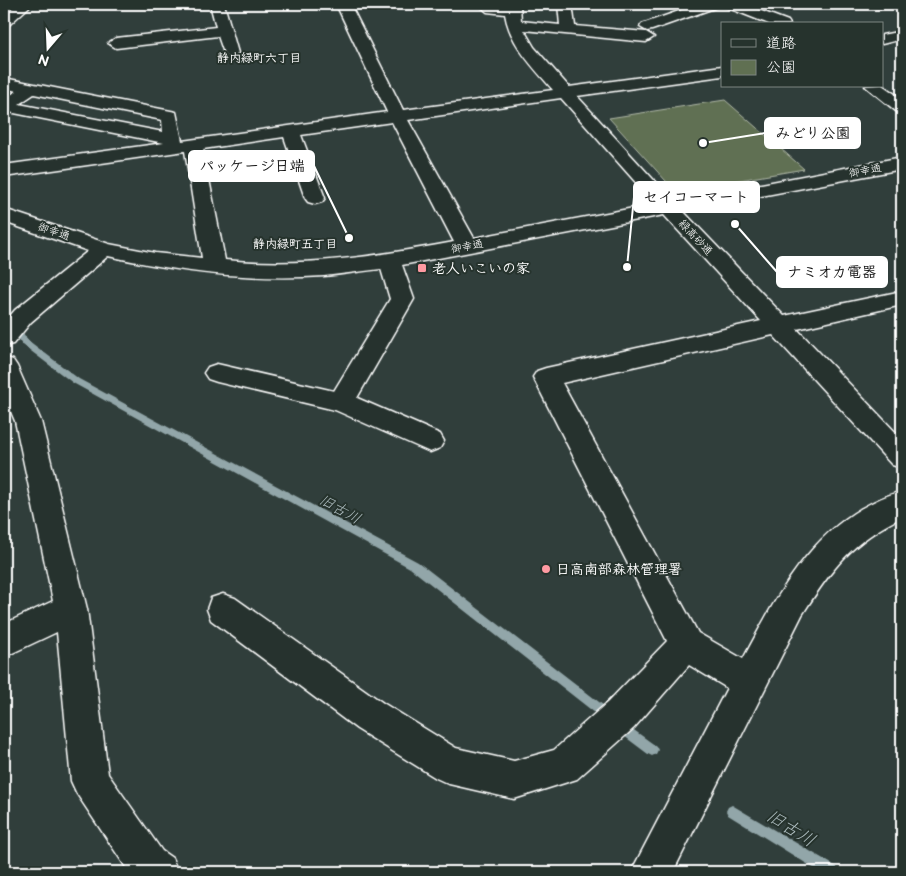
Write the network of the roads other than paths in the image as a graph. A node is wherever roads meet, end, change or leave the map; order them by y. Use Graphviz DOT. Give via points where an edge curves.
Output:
graph roads {
  1 [pos="25,4"];
  2 [pos="217,4"];
  3 [pos="343,4"];
  4 [pos="485,4"];
  5 [pos="566,4"];
  6 [pos="712,4"];
  7 [pos="731,4"];
  8 [pos="513,13"];
  9 [pos="4,22"];
  10 [pos="778,22"];
  11 [pos="568,30"];
  12 [pos="224,31"];
  13 [pos="902,35"];
  14 [pos="884,40"];
  15 [pos="116,43"];
  16 [pos="230,53"];
  17 [pos="721,71"];
  18 [pos="4,83"];
  19 [pos="876,88"];
  20 [pos="31,89"];
  21 [pos="566,94"];
  22 [pos="902,107"];
  23 [pos="396,116"];
  24 [pos="290,131"];
  25 [pos="180,144"];
  26 [pos="902,163"];
  27 [pos="4,171"];
  28 [pos="316,198"];
  29 [pos="668,208"];
  30 [pos="7,218"];
  31 [pos="467,246"];
  32 [pos="104,249"];
  33 [pos="389,260"];
  34 [pos="215,268"];
  35 [pos="902,298"];
  36 [pos="779,326"];
  37 [pos="6,353"];
  38 [pos="217,373"];
  39 [pos="341,402"];
  40 [pos="430,441"];
  41 [pos="902,457"];
  42 [pos="902,503"];
  43 [pos="71,609"];
  44 [pos="223,609"];
  45 [pos="4,642"];
  46 [pos="686,644"];
  47 [pos="749,682"];
  48 [pos="158,872"];
  49 [pos="651,872"];
  1 -- 9 [label="street"];
  2 -- 12 [label="street"];
  3 -- 23 [label="street"];
  4 -- 8 [label="street" via="492,9"];
  5 -- 11 [label="street"];
  6 -- 11 [label="street" via="647,32"];
  7 -- 10 [label="street"];
  8 -- 11 [label="street"];
  8 -- 21 [label="street, 緑高砂通" via="528,50"];
  12 -- 15 [label="street"];
  12 -- 16 [label="street"];
  13 -- 14 [label="street"];
  17 -- 21 [label="street"];
  18 -- 20 [label="street"];
  19 -- 22 [label="street"];
  20 -- 25 [label="street" via="170,116"];
  20 -- 25 [label="street" via="4,106"];
  21 -- 23 [label="street"];
  21 -- 29 [label="street, 緑高砂通"];
  23 -- 24 [label="street"];
  23 -- 31 [label="street"];
  24 -- 25 [label="street"];
  24 -- 28 [label="street"];
  25 -- 27 [label="street"];
  25 -- 34 [label="street"];
  26 -- 29 [label="street, 御幸通"];
  29 -- 31 [label="street, 御幸通"];
  29 -- 36 [label="street, 緑高砂通"];
  30 -- 32 [label="street, 御幸通"];
  31 -- 33 [label="street, 御幸通"];
  32 -- 34 [label="street, 御幸通"];
  32 -- 37 [label="street"];
  33 -- 34 [label="street, 御幸通" via="314,269"];
  33 -- 39 [label="street" via="402,299"];
  35 -- 36 [label="street"];
  36 -- 41 [label="street, 緑高砂通"];
  36 -- 46 [label="street" via="546,377"];
  37 -- 43 [label="street" via="28,421"];
  38 -- 39 [label="street"];
  39 -- 40 [label="street"];
  42 -- 47 [label="street" via="844,536 816,567 790,604"];
  43 -- 45 [label="street"];
  43 -- 48 [label="street" via="90,781 148,865"];
  44 -- 46 [label="street" via="370,716 449,765 514,780 564,766 612,722"];
  46 -- 47 [label="street"];
  47 -- 49 [label="street"];
}
